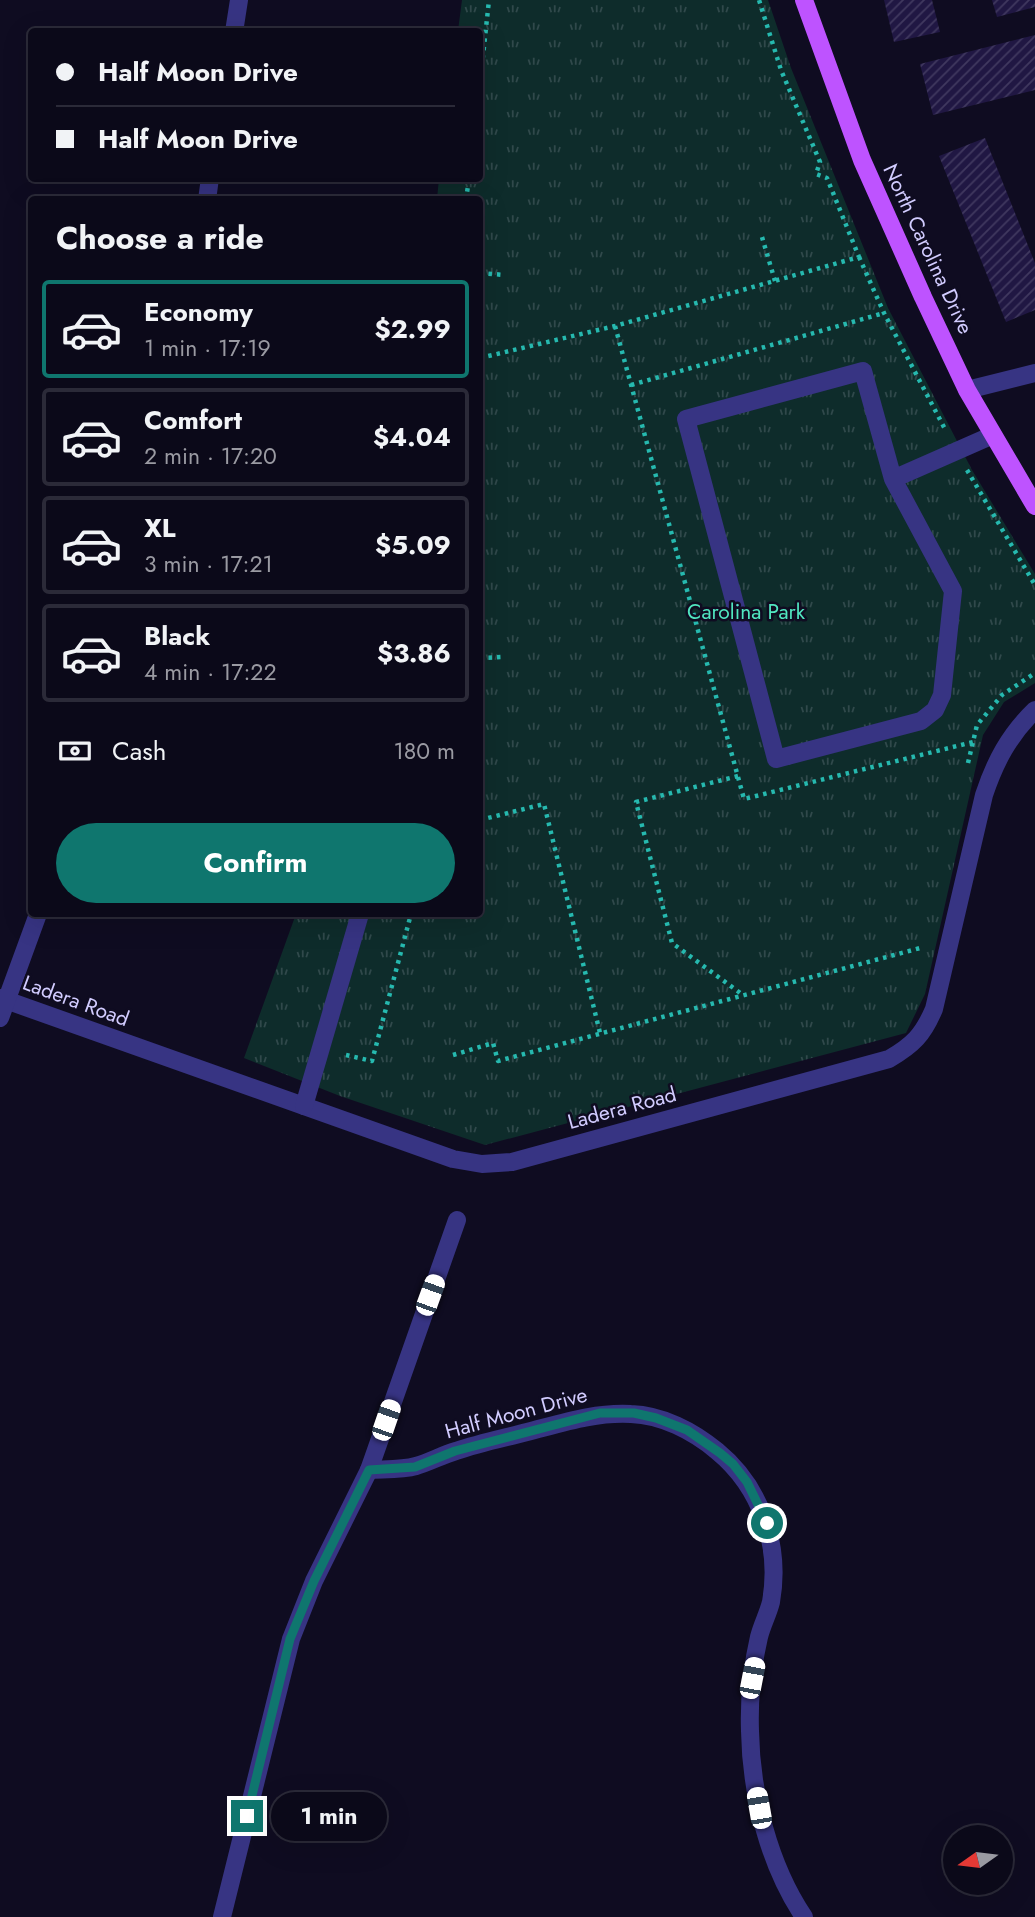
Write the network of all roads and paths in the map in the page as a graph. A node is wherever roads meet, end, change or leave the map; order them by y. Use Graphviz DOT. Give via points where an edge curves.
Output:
graph roads {
  1 [pos="239,0"];
  2 [pos="489,0"];
  3 [pos="759,0"];
  4 [pos="804,0"];
  5 [pos="235,28"];
  6 [pos="483,56"];
  7 [pos="762,237"];
  8 [pos="859,257"];
  9 [pos="483,273"];
  10 [pos="505,275"];
  11 [pos="775,281"];
  12 [pos="884,313"];
  13 [pos="615,326"];
  14 [pos="483,358"];
  15 [pos="1035,373"];
  16 [pos="631,385"];
  17 [pos="967,390"];
  18 [pos="993,435"];
  19 [pos="957,451"];
  20 [pos="893,479"];
  21 [pos="1035,506"];
  22 [pos="1035,585"];
  23 [pos="503,657"];
  24 [pos="483,658"];
  25 [pos="1035,710"];
  26 [pos="973,742"];
  27 [pos="738,776"];
  28 [pos="483,819"];
  29 [pos="37,917"];
  30 [pos="359,917"];
  31 [pos="410,917"];
  32 [pos="925,947"];
  33 [pos="743,995"];
  34 [pos="3,999"];
  35 [pos="0,1018"];
  36 [pos="600,1033"];
  37 [pos="346,1055"];
  38 [pos="453,1055"];
  39 [pos="304,1106"];
  40 [pos="457,1220"];
  41 [pos="369,1470"];
  42 [pos="222,1917"];
  43 [pos="804,1917"];
  1 -- 5 [label="street"];
  2 -- 6 [label="path"];
  3 -- 8 [label="path" via="781,69 820,162 816,174 827,178"];
  4 -- 17 [label="main road, North Carolina Drive" via="862,160"];
  7 -- 11 [label="path"];
  8 -- 11 [label="path"];
  8 -- 12 [label="path"];
  9 -- 10 [label="path"];
  11 -- 13 [label="path"];
  12 -- 16 [label="path"];
  12 -- 19 [label="path"];
  13 -- 14 [label="path"];
  13 -- 16 [label="path"];
  15 -- 17 [label="street"];
  16 -- 27 [label="path"];
  17 -- 18 [label="main road, North Carolina Drive"];
  18 -- 19 [label="street"];
  18 -- 21 [label="main road, North Carolina Drive"];
  19 -- 20 [label="street"];
  19 -- 22 [label="path"];
  20 -- 20 [label="street" via="863,371 686,419 776,759 921,720 935,710 942,695 953,591"];
  23 -- 24 [label="path"];
  25 -- 39 [label="street, Ladera Road" via="1017,727 994,764 925,1029 909,1047 889,1059 482,1164 453,1159"];
  26 -- 27 [label="path" via="744,799"];
  27 -- 33 [label="path" via="636,802 672,943"];
  28 -- 36 [label="path" via="544,804"];
  29 -- 34 [label="street"];
  30 -- 39 [label="street"];
  31 -- 37 [label="path" via="372,1060"];
  32 -- 33 [label="path"];
  33 -- 36 [label="path"];
  34 -- 35 [label="street"];
  34 -- 39 [label="street, Ladera Road"];
  36 -- 38 [label="path" via="498,1060 493,1043"];
  40 -- 41 [label="street"];
  41 -- 42 [label="street" via="290,1639"];
  41 -- 43 [label="street, Half Moon Drive" via="415,1467 455,1451 600,1413 656,1418 687,1430 733,1464 767,1523 772,1545 771,1602 752,1678 752,1765 768,1842"];
}
